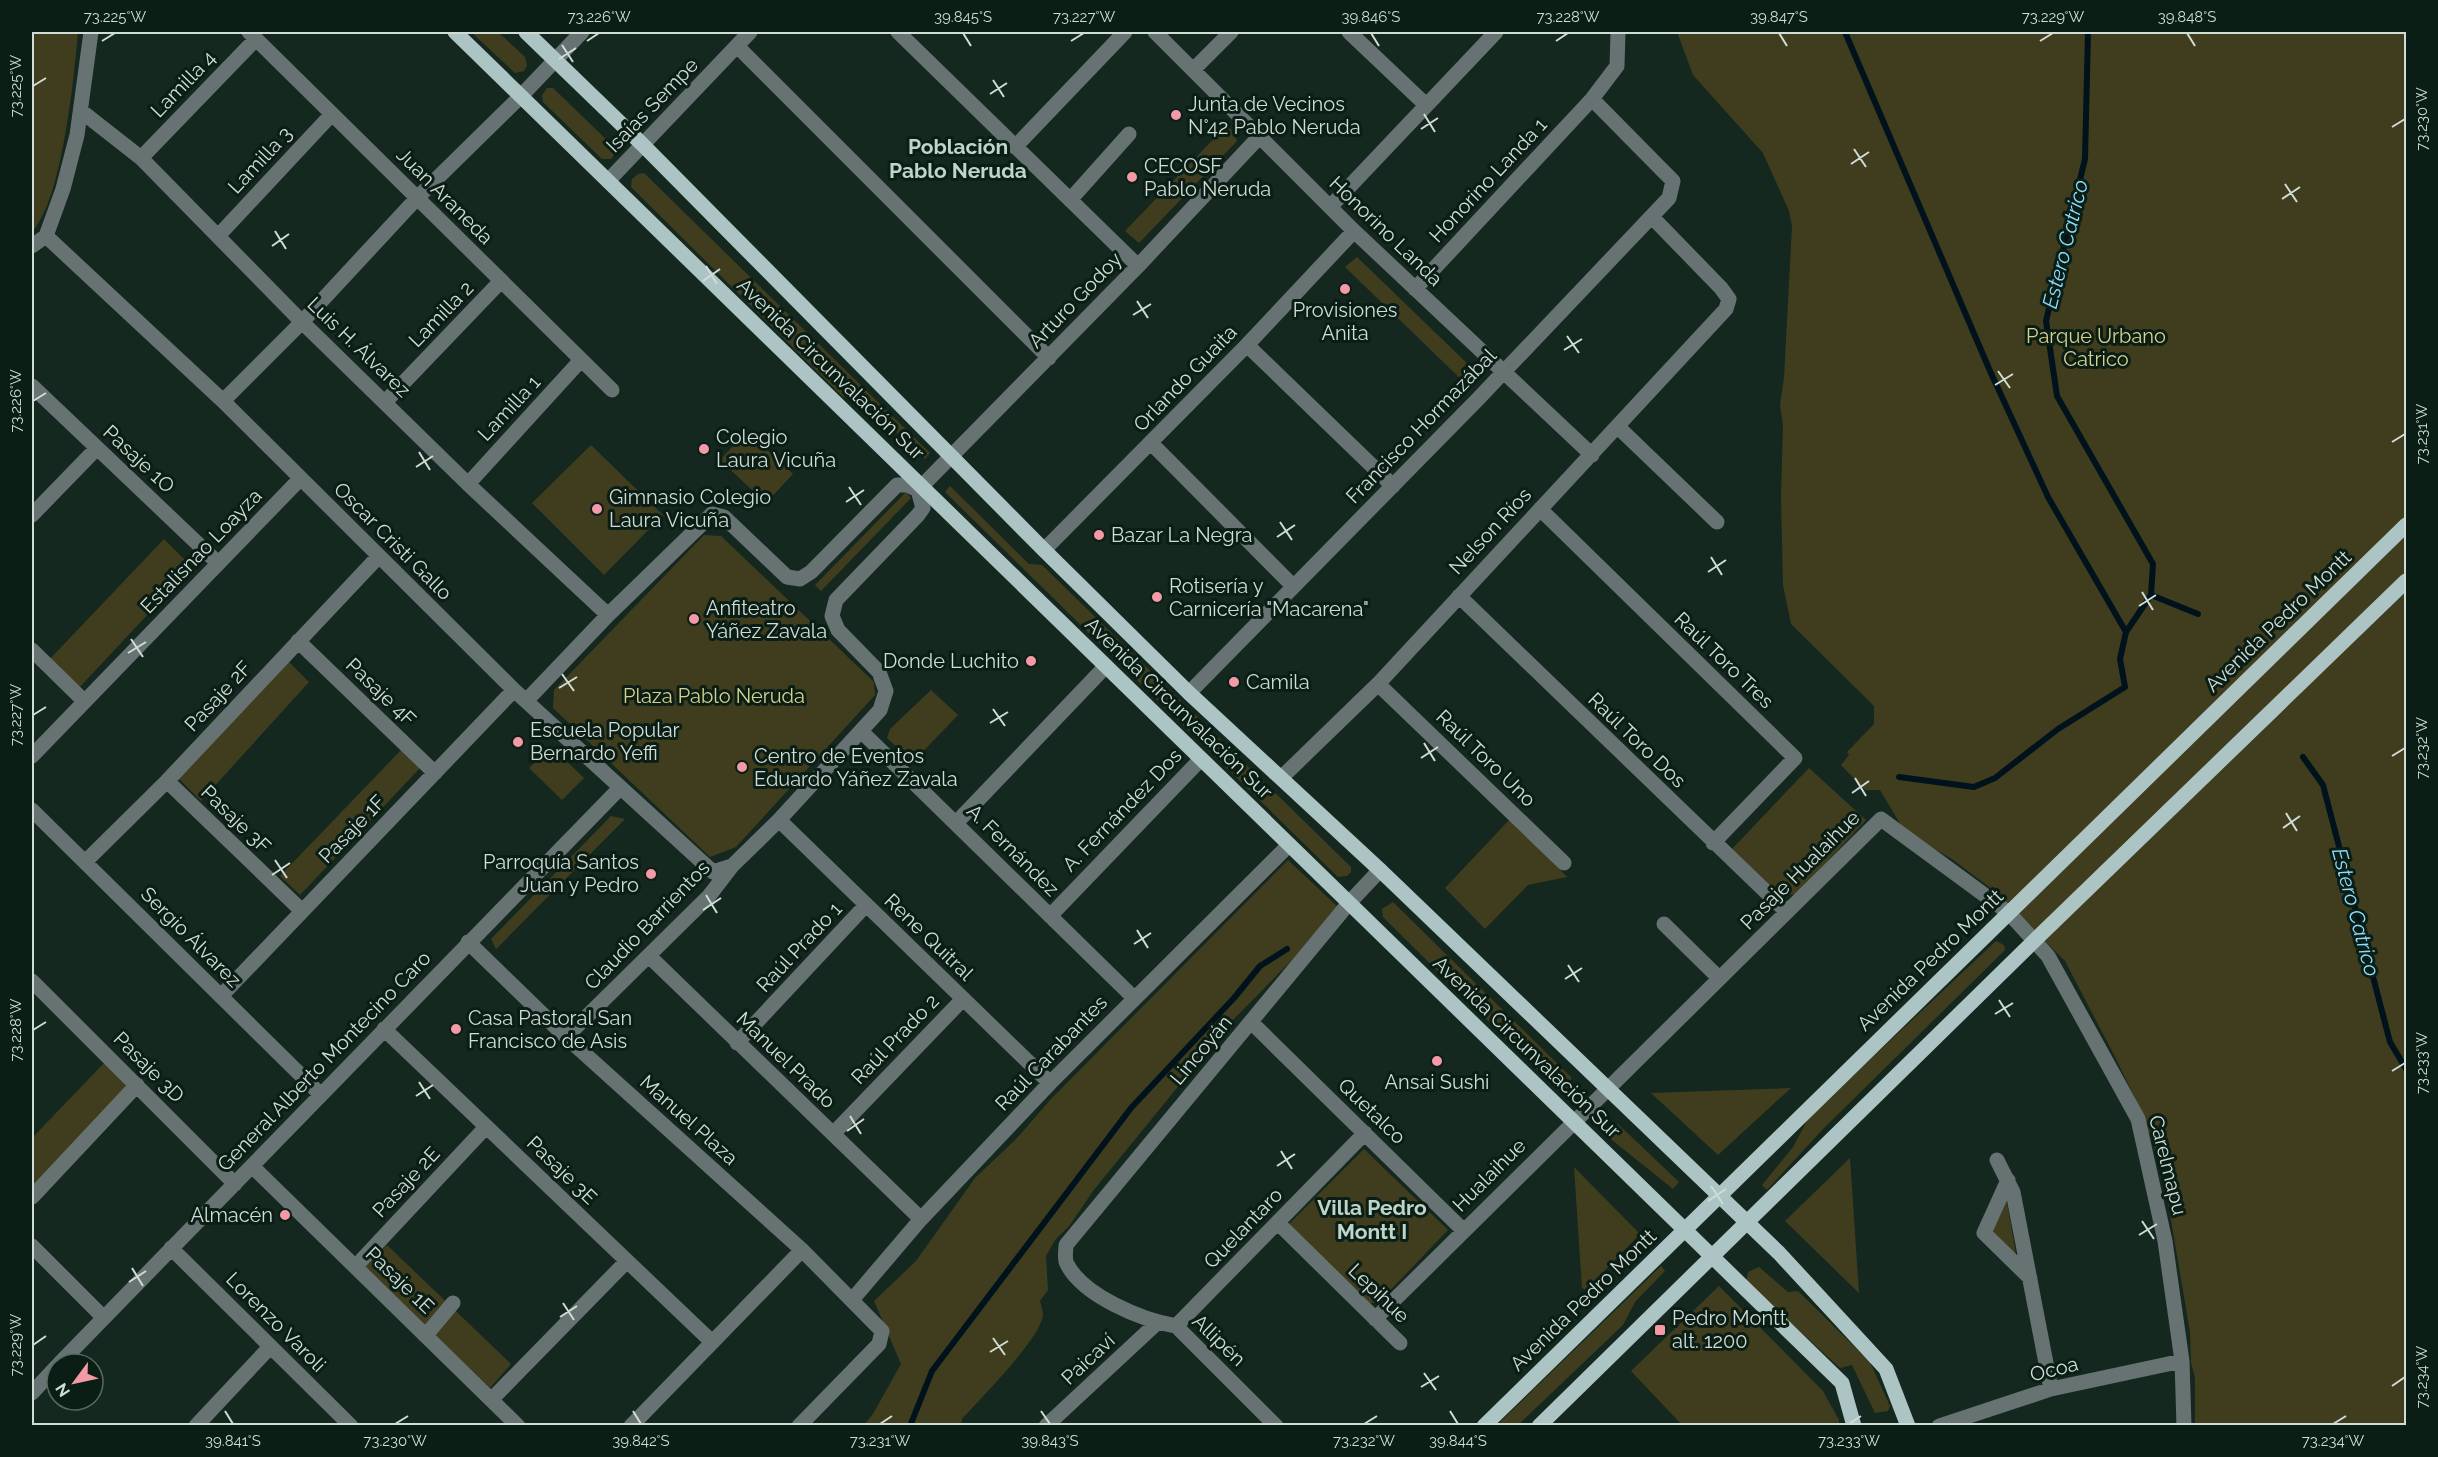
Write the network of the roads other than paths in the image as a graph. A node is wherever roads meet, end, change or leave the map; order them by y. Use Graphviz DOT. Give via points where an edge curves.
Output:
graph roads {
  1 [pos="92,32"];
  2 [pos="455,32"];
  3 [pos="526,32"];
  4 [pos="582,32"];
  5 [pos="750,32"];
  6 [pos="898,32"];
  7 [pos="1125,32"];
  8 [pos="1155,32"];
  9 [pos="1231,32"];
  10 [pos="1349,32"];
  11 [pos="1496,32"];
  12 [pos="1618,32"];
  13 [pos="252,35"];
  14 [pos="737,46"];
  15 [pos="555,59"];
  16 [pos="1193,70"];
  17 [pos="521,96"];
  18 [pos="1592,99"];
  19 [pos="1426,105"];
  20 [pos="81,111"];
  21 [pos="332,114"];
  22 [pos="1129,134"];
  23 [pos="1260,136"];
  24 [pos="643,145"];
  25 [pos="1015,147"];
  26 [pos="141,158"];
  27 [pos="608,181"];
  28 [pos="418,197"];
  29 [pos="1070,200"];
  30 [pos="1331,206"];
  31 [pos="1652,217"];
  32 [pos="1354,231"];
  33 [pos="219,235"];
  34 [pos="46,236"];
  35 [pos="32,246"];
  36 [pos="1138,266"];
  37 [pos="501,281"];
  38 [pos="1415,289"];
  39 [pos="302,322"];
  40 [pos="1247,345"];
  41 [pos="1049,358"];
  42 [pos="581,360"];
  43 [pos="1502,372"];
  44 [pos="32,386"];
  45 [pos="612,390"];
  46 [pos="223,401"];
  47 [pos="385,402"];
  48 [pos="1618,427"];
  49 [pos="1151,443"];
  50 [pos="97,448"];
  51 [pos="1592,455"];
  52 [pos="951,456"];
  53 [pos="300,479"];
  54 [pos="468,484"];
  55 [pos="1393,486"];
  56 [pos="920,488"];
  57 [pos="1540,509"];
  58 [pos="32,515"];
  59 [pos="1717,522"];
  60 [pos="2406,525"];
  61 [pos="1044,550"];
  62 [pos="379,556"];
  63 [pos="218,563"];
  64 [pos="2406,581"];
  65 [pos="1293,586"];
  66 [pos="1459,596"];
  67 [pos="608,615"];
  68 [pos="298,641"];
  69 [pos="32,650"];
  70 [pos="1106,666"];
  71 [pos="1378,684"];
  72 [pos="1189,693"];
  73 [pos="520,696"];
  74 [pos="84,701"];
  75 [pos="862,732"];
  76 [pos="32,756"];
  77 [pos="1201,759"];
  78 [pos="435,773"];
  79 [pos="1281,778"];
  80 [pos="167,781"];
  81 [pos="620,788"];
  82 [pos="32,810"];
  83 [pos="779,820"];
  84 [pos="956,823"];
  85 [pos="1713,843"];
  86 [pos="1289,845"];
  87 [pos="85,862"];
  88 [pos="1564,863"];
  89 [pos="732,866"];
  90 [pos="1380,870"];
  91 [pos="1349,903"];
  92 [pos="866,906"];
  93 [pos="302,911"];
  94 [pos="1787,912"];
  95 [pos="2009,913"];
  96 [pos="1050,916"];
  97 [pos="1664,924"];
  98 [pos="2034,941"];
  99 [pos="468,942"];
  100 [pos="649,956"];
  101 [pos="1719,978"];
  102 [pos="32,981"];
  103 [pos="220,996"];
  104 [pos="1134,998"];
  105 [pos="963,999"];
  106 [pos="1251,1022"];
  107 [pos="384,1029"];
  108 [pos="567,1037"];
  109 [pos="737,1043"];
  110 [pos="1050,1083"];
  111 [pos="137,1085"];
  112 [pos="1608,1087"];
  113 [pos="320,1094"];
  114 [pos="1573,1122"];
  115 [pos="486,1127"];
  116 [pos="1365,1133"];
  117 [pos="833,1134"];
  118 [pos="1997,1160"];
  119 [pos="252,1166"];
  120 [pos="2008,1180"];
  121 [pos="236,1184"];
  122 [pos="1719,1196"];
  123 [pos="32,1197"];
  124 [pos="921,1219"];
  125 [pos="1746,1222"];
  126 [pos="1278,1223"];
  127 [pos="1684,1230"];
  128 [pos="1464,1231"];
  129 [pos="32,1246"];
  130 [pos="171,1248"];
  131 [pos="802,1250"];
  132 [pos="1711,1256"];
  133 [pos="627,1261"];
  134 [pos="1065,1262"];
  135 [pos="356,1266"];
  136 [pos="2030,1278"];
  137 [pos="852,1300"];
  138 [pos="453,1303"];
  139 [pos="104,1318"];
  140 [pos="1375,1319"];
  141 [pos="1158,1322"];
  142 [pos="1176,1326"];
  143 [pos="426,1335"];
  144 [pos="712,1342"];
  145 [pos="1400,1343"];
  146 [pos="270,1347"];
  147 [pos="71,1352"];
  148 [pos="2182,1361"];
  149 [pos="45,1379"];
  150 [pos="2051,1389"];
  151 [pos="32,1393"];
  152 [pos="492,1399"];
  153 [pos="1270,1420"];
  154 [pos="196,1425"];
  155 [pos="351,1425"];
  156 [pos="518,1425"];
  157 [pos="631,1425"];
  158 [pos="799,1425"];
  159 [pos="1046,1425"];
  160 [pos="1254,1425"];
  161 [pos="1484,1425"];
  162 [pos="1539,1425"];
  163 [pos="1854,1425"];
  164 [pos="1908,1425"];
  165 [pos="1940,1425"];
  166 [pos="2184,1425"];
  1 -- 20 [label="street"];
  2 -- 17 [label="main road, Avenida Circunvalación Sur"];
  3 -- 15 [label="main road, Avenida Circunvalación Sur"];
  4 -- 15 [label="street"];
  5 -- 14 [label="street, Isaías Sempe"];
  6 -- 25 [label="street"];
  7 -- 25 [label="street"];
  8 -- 16 [label="street, Honorino Landa"];
  9 -- 16 [label="street"];
  10 -- 19 [label="street"];
  11 -- 19 [label="street"];
  12 -- 18 [label="street, Honorino Landa 1" via="1617,66"];
  13 -- 21 [label="street, Juan Araneda"];
  13 -- 26 [label="street, Lamilla 4"];
  14 -- 24 [label="street, Isaías Sempe"];
  14 -- 41 [label="street"];
  15 -- 17 [label="street"];
  15 -- 24 [label="main road, Avenida Circunvalación Sur"];
  16 -- 23 [label="street, Honorino Landa"];
  17 -- 27 [label="main road, Avenida Circunvalación Sur"];
  17 -- 28 [label="street"];
  18 -- 31 [label="street, Francisco Hormazábal" via="1673,181 1669,198"];
  18 -- 38 [label="street, Honorino Landa 1"];
  19 -- 30 [label="street"];
  20 -- 26 [label="street, Luis H. Álvarez"];
  20 -- 34 [label="street" via="63,189"];
  21 -- 28 [label="street, Juan Araneda"];
  21 -- 33 [label="street, Lamilla 3"];
  22 -- 29 [label="street"];
  23 -- 30 [label="street, Honorino Landa"];
  23 -- 36 [label="street, Arturo Godoy"];
  24 -- 27 [label="street, Isaías Sempe"];
  24 -- 52 [label="main road, Avenida Circunvalación Sur"];
  25 -- 29 [label="street"];
  26 -- 33 [label="street, Luis H. Álvarez"];
  27 -- 56 [label="main road, Avenida Circunvalación Sur"];
  28 -- 37 [label="street, Juan Araneda"];
  28 -- 39 [label="street"];
  29 -- 36 [label="street"];
  30 -- 32 [label="street, Honorino Landa"];
  31 -- 43 [label="street, Francisco Hormazábal"];
  31 -- 48 [label="street, Nelson Ríos" via="1729,299 1726,309"];
  32 -- 38 [label="street, Honorino Landa"];
  32 -- 40 [label="street, Orlando Guaita"];
  33 -- 39 [label="street, Luis H. Álvarez"];
  34 -- 35 [label="street"];
  34 -- 46 [label="street, Oscar Cristi Gallo"];
  36 -- 41 [label="street, Arturo Godoy"];
  37 -- 42 [label="street, Juan Araneda"];
  37 -- 47 [label="street, Lamilla 2"];
  38 -- 43 [label="street, Honorino Landa"];
  39 -- 46 [label="street"];
  39 -- 47 [label="street, Luis H. Álvarez"];
  40 -- 49 [label="street, Orlando Guaita"];
  40 -- 55 [label="street"];
  41 -- 52 [label="street, Arturo Godoy"];
  42 -- 45 [label="street, Juan Araneda"];
  42 -- 54 [label="street, Lamilla 1"];
  43 -- 51 [label="street, Honorino Landa"];
  43 -- 55 [label="street, Francisco Hormazábal"];
  44 -- 50 [label="street, Pasaje 1O"];
  46 -- 53 [label="street, Oscar Cristi Gallo"];
  47 -- 54 [label="street, Luis H. Álvarez"];
  48 -- 51 [label="street, Nelson Ríos"];
  48 -- 59 [label="street"];
  49 -- 61 [label="street, Orlando Guaita"];
  49 -- 65 [label="street"];
  50 -- 58 [label="street"];
  50 -- 63 [label="street, Pasaje 1O"];
  51 -- 57 [label="street, Nelson Ríos"];
  52 -- 56 [label="street, Arturo Godoy"];
  52 -- 61 [label="main road, Avenida Circunvalación Sur"];
  53 -- 62 [label="street, Oscar Cristi Gallo"];
  53 -- 63 [label="street, Estalisnao Loayza"];
  54 -- 67 [label="street, Luis H. Álvarez"];
  55 -- 65 [label="street, Francisco Hormazábal"];
  56 -- 67 [label="street" via="897,485 800,579 787,577 724,517 712,514"];
  56 -- 70 [label="main road, Avenida Circunvalación Sur"];
  56 -- 75 [label="street" via="923,508 836,600 832,616 838,630 879,672 886,691 880,710"];
  57 -- 66 [label="street, Nelson Ríos"];
  57 -- 85 [label="street, Raúl Toro Tres" via="1795,758"];
  60 -- 95 [label="main road, Avenida Pedro Montt"];
  61 -- 72 [label="main road, Avenida Circunvalación Sur"];
  62 -- 68 [label="street, Pasaje 2F"];
  62 -- 73 [label="street, Oscar Cristi Gallo"];
  63 -- 74 [label="street, Estalisnao Loayza"];
  64 -- 98 [label="main road"];
  65 -- 72 [label="street, Francisco Hormazábal"];
  66 -- 71 [label="street, Nelson Ríos"];
  66 -- 85 [label="street, Raúl Toro Dos"];
  67 -- 73 [label="street"];
  68 -- 78 [label="street, Pasaje 4F"];
  68 -- 80 [label="street, Pasaje 2F"];
  69 -- 74 [label="street"];
  70 -- 77 [label="main road, Avenida Circunvalación Sur"];
  70 -- 84 [label="street"];
  71 -- 79 [label="street, Nelson Ríos"];
  71 -- 88 [label="street, Raúl Toro Uno"];
  72 -- 79 [label="main road, Avenida Circunvalación Sur"];
  73 -- 78 [label="street, Pasaje 1F"];
  73 -- 81 [label="street, Oscar Cristi Gallo"];
  74 -- 76 [label="street, Estalisnao Loayza"];
  75 -- 83 [label="street"];
  75 -- 84 [label="street, A. Fernández"];
  77 -- 86 [label="main road, Avenida Circunvalación Sur"];
  77 -- 96 [label="street, A. Fernández Dos"];
  78 -- 93 [label="street, Pasaje 1F"];
  79 -- 90 [label="main road, Avenida Circunvalación Sur"];
  80 -- 87 [label="street, Pasaje 2F"];
  80 -- 93 [label="street, Pasaje 3F"];
  81 -- 89 [label="street, Oscar Cristi Gallo" via="713,872"];
  81 -- 99 [label="street, General Alberto Montecino Caro"];
  82 -- 87 [label="street, Sergio Álvarez"];
  83 -- 89 [label="street"];
  83 -- 92 [label="street, Rene Quitral"];
  84 -- 96 [label="street, A. Fernández"];
  85 -- 94 [label="street, Raúl Toro Dos"];
  86 -- 91 [label="main road, Avenida Circunvalación Sur"];
  86 -- 104 [label="street, Raúl Carabantes"];
  87 -- 103 [label="street, Sergio Álvarez"];
  89 -- 100 [label="street, Claudio Barrientos" via="709,896"];
  90 -- 91 [label="street, Lincoyán"];
  90 -- 112 [label="main road, Avenida Circunvalación Sur"];
  91 -- 106 [label="street, Lincoyán"];
  91 -- 114 [label="main road, Avenida Circunvalación Sur"];
  92 -- 105 [label="street, Rene Quitral"];
  92 -- 109 [label="street, Raúl Prado 1"];
  93 -- 103 [label="street, Pasaje 1F"];
  94 -- 95 [label="street, Pasaje Hualaihue" via="1881,819"];
  94 -- 101 [label="street, Pasaje Hualaihue"];
  95 -- 98 [label="street, Pasaje Hualaihue"];
  95 -- 122 [label="main road, Avenida Pedro Montt"];
  96 -- 104 [label="street, A. Fernández"];
  97 -- 101 [label="street"];
  98 -- 125 [label="main road"];
  98 -- 148 [label="street, Carelmapu" via="2048,956 2138,1119 2165,1241"];
  99 -- 107 [label="street, General Alberto Montecino Caro"];
  99 -- 108 [label="street, Manuel Plaza"];
  100 -- 108 [label="street, Claudio Barrientos"];
  100 -- 109 [label="street, Manuel Prado"];
  101 -- 112 [label="street, Pasaje Hualaihue"];
  102 -- 111 [label="street, Pasaje 3D"];
  103 -- 113 [label="street, Sergio Álvarez"];
  104 -- 110 [label="street, Raúl Carabantes"];
  105 -- 110 [label="street, Rene Quitral"];
  105 -- 117 [label="street, Raúl Prado 2"];
  106 -- 116 [label="street, Quetalco"];
  106 -- 134 [label="street, Lincoyán" via="1066,1245"];
  107 -- 113 [label="street, General Alberto Montecino Caro"];
  107 -- 115 [label="street, Pasaje 3E"];
  108 -- 131 [label="street, Manuel Plaza"];
  109 -- 117 [label="street, Manuel Prado"];
  110 -- 124 [label="street, Raúl Carabantes"];
  111 -- 121 [label="street, Pasaje 3D"];
  111 -- 123 [label="street"];
  112 -- 114 [label="street, Hualaihue"];
  112 -- 122 [label="main road, Avenida Circunvalación Sur"];
  113 -- 119 [label="street, General Alberto Montecino Caro"];
  114 -- 127 [label="main road, Avenida Circunvalación Sur"];
  114 -- 128 [label="street, Hualaihue"];
  115 -- 133 [label="street, Pasaje 3E"];
  115 -- 135 [label="street, Pasaje 2E"];
  116 -- 126 [label="street, Quelantaro"];
  116 -- 128 [label="street, Quetalco"];
  117 -- 124 [label="street, Manuel Prado"];
  118 -- 120 [label="street"];
  119 -- 121 [label="street, General Alberto Montecino Caro"];
  119 -- 135 [label="street, Pasaje 1E"];
  120 -- 136 [label="street"];
  120 -- 136 [label="street" via="1984,1233"];
  121 -- 130 [label="street, General Alberto Montecino Caro"];
  122 -- 125 [label="main road, Avenida Circunvalación Sur"];
  122 -- 127 [label="main road, Avenida Pedro Montt"];
  124 -- 137 [label="street, Raúl Carabantes"];
  125 -- 132 [label="main road"];
  125 -- 164 [label="main road, Avenida Circunvalación Sur" via="1886,1369"];
  126 -- 140 [label="street, Lepihue"];
  126 -- 142 [label="street, Quelantaro"];
  127 -- 132 [label="main road, Avenida Circunvalación Sur"];
  127 -- 161 [label="main road, Avenida Pedro Montt"];
  128 -- 140 [label="street, Hualaihue"];
  129 -- 139 [label="street"];
  130 -- 139 [label="street, General Alberto Montecino Caro"];
  130 -- 146 [label="street, Lorenzo Varoli"];
  131 -- 137 [label="street, Manuel Plaza"];
  131 -- 144 [label="street"];
  132 -- 162 [label="main road"];
  132 -- 163 [label="main road, Avenida Circunvalación Sur" via="1842,1383"];
  133 -- 144 [label="street, Pasaje 3E"];
  133 -- 152 [label="street"];
  134 -- 141 [label="street, Allipén" via="1082,1285 1116,1305"];
  135 -- 143 [label="street, Pasaje 1E"];
  136 -- 150 [label="street"];
  137 -- 158 [label="street, Manuel Plaza" via="882,1330 879,1344"];
  138 -- 143 [label="street"];
  139 -- 147 [label="street, General Alberto Montecino Caro"];
  140 -- 145 [label="street, Lepihue"];
  141 -- 142 [label="street, Allipén"];
  141 -- 159 [label="street, Paicaví"];
  142 -- 153 [label="street, Allipén"];
  143 -- 152 [label="street, Pasaje 1E"];
  144 -- 157 [label="street"];
  146 -- 154 [label="street"];
  146 -- 155 [label="street, Lorenzo Varoli"];
  148 -- 150 [label="street, Ocoa"];
  148 -- 166 [label="street, Carelmapu"];
  149 -- 151 [label="street, General Alberto Montecino Caro"];
  150 -- 165 [label="street, Ocoa"];
  152 -- 156 [label="street, Pasaje 1E"];
  153 -- 160 [label="street"];
}
